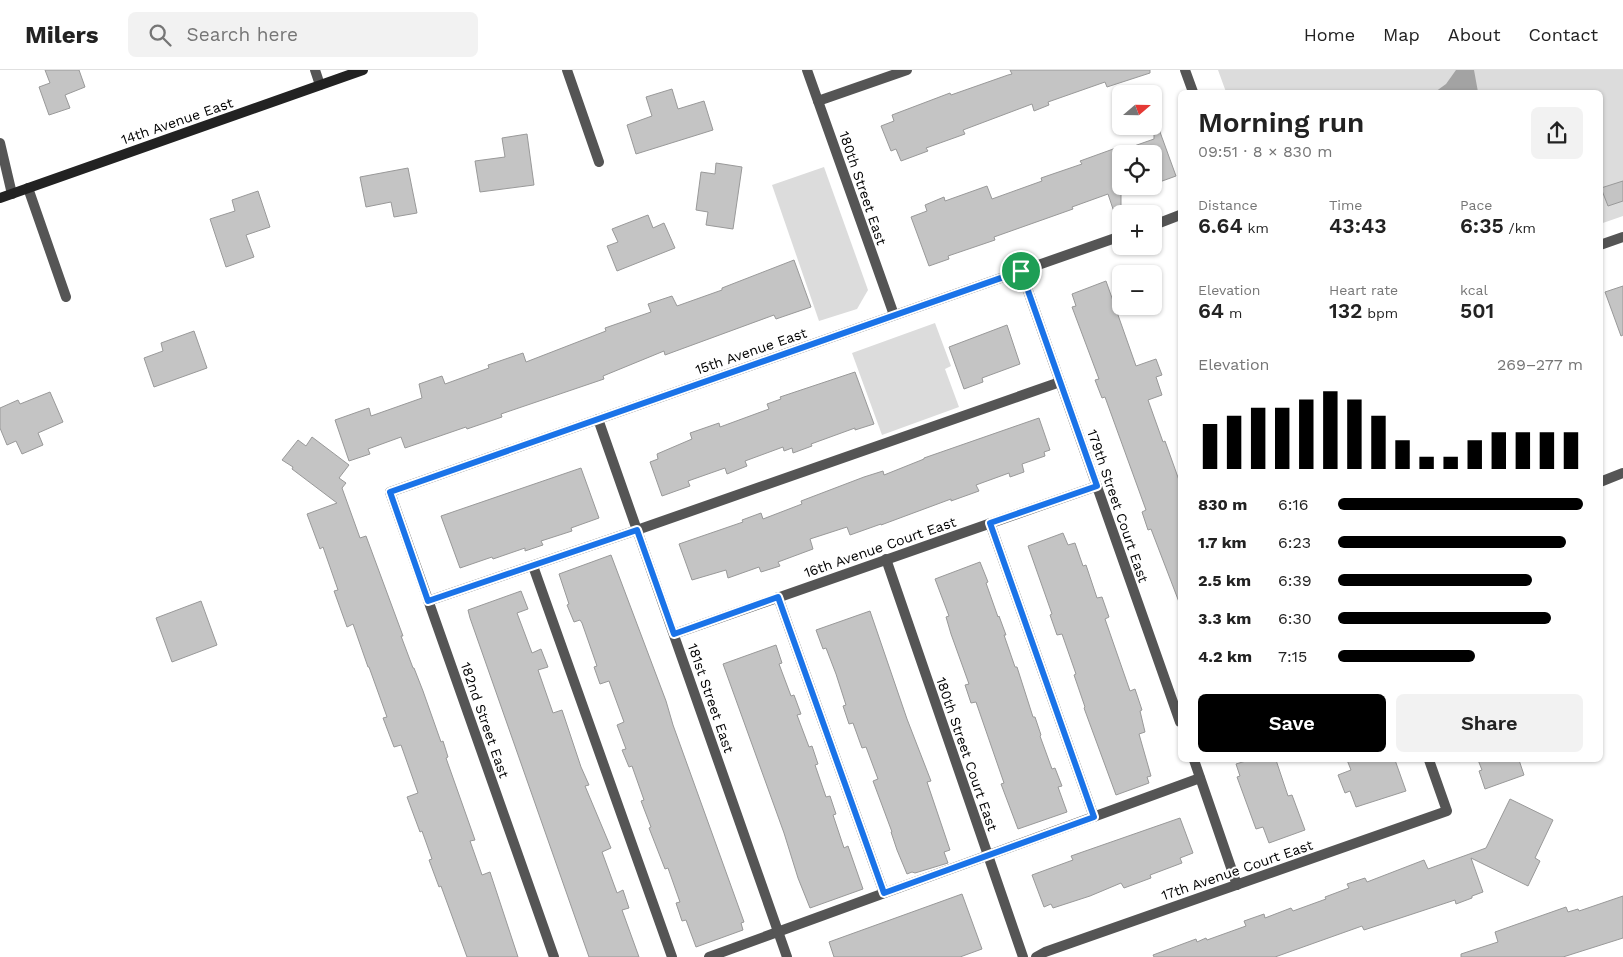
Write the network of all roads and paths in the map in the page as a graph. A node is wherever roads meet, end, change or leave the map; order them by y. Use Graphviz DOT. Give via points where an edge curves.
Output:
graph roads {
  1 [pos="315,70"];
  2 [pos="363,70"];
  3 [pos="567,70"];
  4 [pos="807,70"];
  5 [pos="907,70"];
  6 [pos="1185,70"];
  7 [pos="320,85"];
  8 [pos="1192,90"];
  9 [pos="818,101"];
  10 [pos="0,144"];
  11 [pos="598,162"];
  12 [pos="28,188"];
  13 [pos="12,194"];
  14 [pos="0,198"];
  15 [pos="1178,216"];
  16 [pos="1162,221"];
  17 [pos="1623,236"];
  18 [pos="1112,239"];
  19 [pos="1603,244"];
  20 [pos="1021,271"];
  21 [pos="66,297"];
  22 [pos="894,315"];
  23 [pos="1060,382"];
  24 [pos="598,419"];
  25 [pos="1623,474"];
  26 [pos="1603,481"];
  27 [pos="1097,486"];
  28 [pos="390,492"];
  29 [pos="990,523"];
  30 [pos="637,530"];
  31 [pos="886,559"];
  32 [pos="533,566"];
  33 [pos="778,597"];
  34 [pos="428,601"];
  35 [pos="674,634"];
  36 [pos="1178,716"];
  37 [pos="1195,762"];
  38 [pos="1430,762"];
  39 [pos="1200,778"];
  40 [pos="1094,817"];
  41 [pos="988,855"];
  42 [pos="1238,885"];
  43 [pos="884,893"];
  44 [pos="778,932"];
  45 [pos="554,957"];
  46 [pos="672,957"];
  47 [pos="709,957"];
  48 [pos="787,957"];
  49 [pos="1023,957"];
  50 [pos="1036,957"];
  1 -- 7 [label="street"];
  2 -- 7 [label="street, 14th Avenue East"];
  3 -- 11 [label="street"];
  4 -- 9 [label="street, 180th Street East"];
  5 -- 9 [label="street"];
  6 -- 8 [label="street"];
  7 -- 12 [label="street, 14th Avenue East"];
  9 -- 22 [label="street, 180th Street East"];
  10 -- 13 [label="street"];
  12 -- 13 [label="street, 14th Avenue East"];
  12 -- 21 [label="street"];
  13 -- 14 [label="street, 14th Avenue East"];
  15 -- 16 [label="street"];
  17 -- 19 [label="street"];
  18 -- 20 [label="street, 15th Avenue East"];
  20 -- 22 [label="street, 15th Avenue East"];
  20 -- 23 [label="street, 179th Street Court East"];
  22 -- 24 [label="street, 15th Avenue East"];
  23 -- 27 [label="street, 179th Street Court East"];
  23 -- 30 [label="street"];
  24 -- 28 [label="street, 15th Avenue East"];
  24 -- 30 [label="street, 181st Street East"];
  25 -- 26 [label="street"];
  27 -- 29 [label="street, 16th Avenue Court East"];
  27 -- 36 [label="street, 179th Street Court East"];
  28 -- 34 [label="street, 182nd Street East"];
  29 -- 31 [label="street, 16th Avenue Court East"];
  29 -- 40 [label="street"];
  30 -- 32 [label="street"];
  30 -- 35 [label="street, 181st Street East"];
  31 -- 33 [label="street, 16th Avenue Court East"];
  31 -- 41 [label="street, 180th Street Court East"];
  32 -- 34 [label="street"];
  32 -- 46 [label="street"];
  33 -- 35 [label="street, 16th Avenue Court East"];
  33 -- 43 [label="street"];
  34 -- 45 [label="street, 182nd Street East"];
  35 -- 44 [label="street, 181st Street East"];
  37 -- 39 [label="street"];
  38 -- 42 [label="street, 17th Avenue Court East" via="1447,811"];
  39 -- 40 [label="street"];
  39 -- 42 [label="street"];
  40 -- 41 [label="street"];
  41 -- 43 [label="street"];
  41 -- 49 [label="street, 180th Street Court East"];
  42 -- 50 [label="street, 17th Avenue Court East"];
  43 -- 44 [label="street"];
  44 -- 47 [label="street"];
  44 -- 48 [label="street, 181st Street East"];
}
